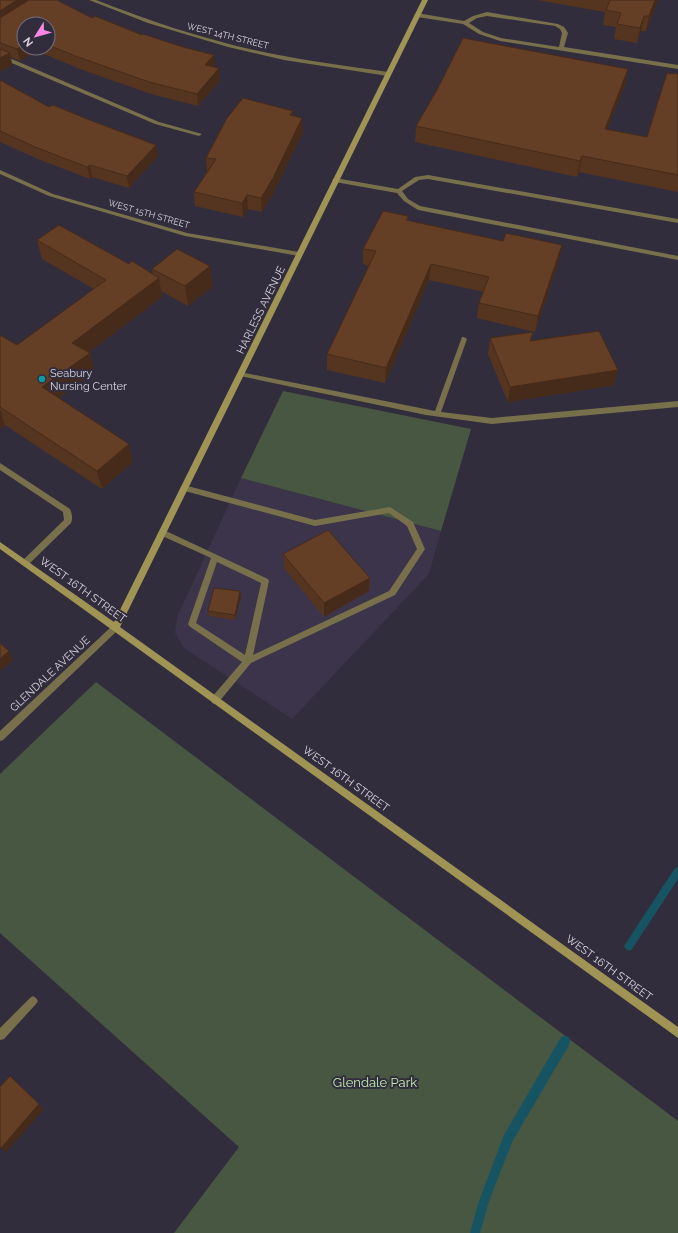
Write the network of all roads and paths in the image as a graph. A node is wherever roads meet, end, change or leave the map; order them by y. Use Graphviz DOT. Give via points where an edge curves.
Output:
graph roads {
  1 [pos="92,0"];
  2 [pos="425,0"];
  3 [pos="417,15"];
  4 [pos="465,23"];
  5 [pos="560,48"];
  6 [pos="0,56"];
  7 [pos="678,67"];
  8 [pos="388,74"];
  9 [pos="199,134"];
  10 [pos="0,172"];
  11 [pos="336,180"];
  12 [pos="399,191"];
  13 [pos="678,221"];
  14 [pos="299,254"];
  15 [pos="678,258"];
  16 [pos="464,339"];
  17 [pos="240,374"];
  18 [pos="678,404"];
  19 [pos="437,414"];
  20 [pos="0,466"];
  21 [pos="184,488"];
  22 [pos="163,533"];
  23 [pos="0,545"];
  24 [pos="215,558"];
  25 [pos="25,563"];
  26 [pos="115,628"];
  27 [pos="248,662"];
  28 [pos="215,700"];
  29 [pos="0,737"];
  30 [pos="33,1001"];
  31 [pos="678,1033"];
  32 [pos="0,1036"];
  1 -- 8 [label="street, WEST 14TH STREET" via="184,33 251,51"];
  2 -- 3 [label="main road, HARLESS AVENUE"];
  3 -- 4 [label="street"];
  3 -- 8 [label="main road, HARLESS AVENUE"];
  4 -- 5 [label="street" via="481,33 500,39"];
  4 -- 5 [label="street" via="487,14 556,25 565,33"];
  5 -- 7 [label="street"];
  6 -- 9 [label="street" via="157,123"];
  8 -- 11 [label="main road, HARLESS AVENUE"];
  10 -- 14 [label="street, WEST 15TH STREET" via="51,195 187,235"];
  11 -- 12 [label="street"];
  11 -- 14 [label="main road, HARLESS AVENUE"];
  12 -- 13 [label="street" via="417,178 428,177"];
  12 -- 15 [label="street" via="406,200 418,208"];
  14 -- 17 [label="main road, HARLESS AVENUE"];
  16 -- 19 [label="street"];
  17 -- 19 [label="street"];
  17 -- 21 [label="main road, HARLESS AVENUE"];
  18 -- 19 [label="street" via="492,421"];
  20 -- 25 [label="street" via="67,511 68,521"];
  21 -- 22 [label="main road, HARLESS AVENUE"];
  21 -- 27 [label="street" via="315,523 390,510 410,524 421,549 392,594"];
  22 -- 24 [label="street"];
  22 -- 26 [label="main road, HARLESS AVENUE"];
  23 -- 25 [label="main road, WEST 16TH STREET"];
  24 -- 27 [label="street" via="192,624"];
  24 -- 27 [label="street" via="265,581"];
  25 -- 26 [label="main road, WEST 16TH STREET"];
  26 -- 28 [label="main road, WEST 16TH STREET"];
  26 -- 29 [label="street, GLENDALE AVENUE"];
  27 -- 28 [label="street"];
  28 -- 31 [label="main road, WEST 16TH STREET"];
  30 -- 32 [label="street"];
}
